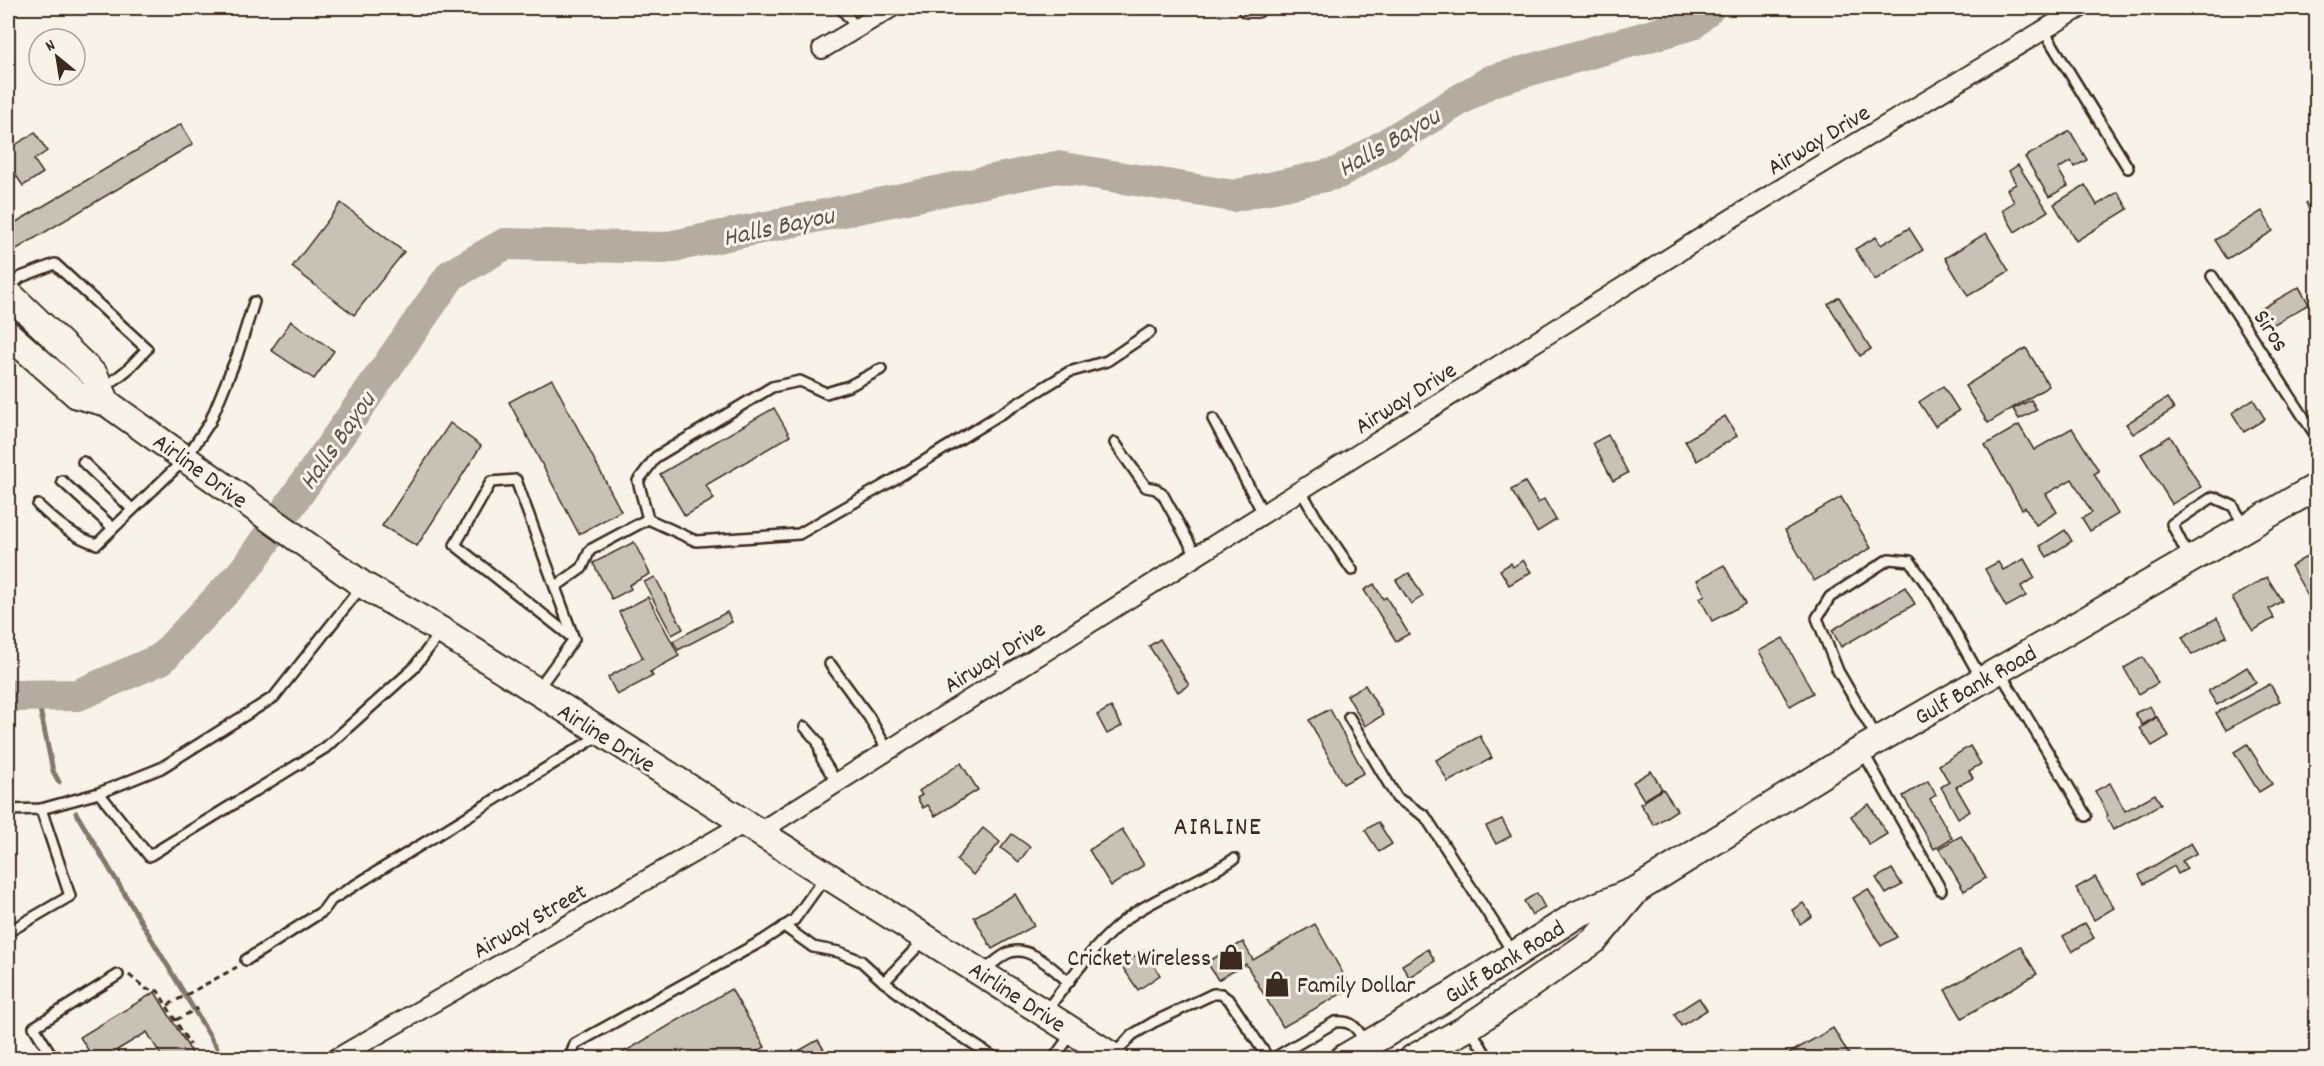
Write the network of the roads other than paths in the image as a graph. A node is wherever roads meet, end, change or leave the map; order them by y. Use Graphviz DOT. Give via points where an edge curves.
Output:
graph roads {
  1 [pos="841,8"];
  2 [pos="891,8"];
  3 [pos="1246,8"];
  4 [pos="1257,8"];
  5 [pos="2080,8"];
  6 [pos="857,28"];
  7 [pos="2044,31"];
  8 [pos="822,49"];
  9 [pos="2128,168"];
  10 [pos="2212,276"];
  11 [pos="8,288"];
  12 [pos="8,293"];
  13 [pos="254,302"];
  14 [pos="1150,332"];
  15 [pos="8,334"];
  16 [pos="881,369"];
  17 [pos="105,396"];
  18 [pos="1213,419"];
  19 [pos="2316,436"];
  20 [pos="1115,443"];
  21 [pos="186,458"];
  22 [pos="83,462"];
  23 [pos="62,481"];
  24 [pos="2316,487"];
  25 [pos="1301,491"];
  26 [pos="38,505"];
  27 [pos="132,509"];
  28 [pos="1264,515"];
  29 [pos="648,519"];
  30 [pos="113,528"];
  31 [pos="2246,528"];
  32 [pos="1197,556"];
  33 [pos="2190,560"];
  34 [pos="1352,570"];
  35 [pos="363,585"];
  36 [pos="555,587"];
  37 [pos="442,631"];
  38 [pos="574,639"];
  39 [pos="830,664"];
  40 [pos="1990,675"];
  41 [pos="536,692"];
  42 [pos="1349,717"];
  43 [pos="806,727"];
  44 [pos="603,734"];
  45 [pos="1870,745"];
  46 [pos="888,751"];
  47 [pos="837,783"];
  48 [pos="99,793"];
  49 [pos="41,809"];
  50 [pos="8,810"];
  51 [pos="2086,816"];
  52 [pos="752,827"];
  53 [pos="1234,859"];
  54 [pos="827,875"];
  55 [pos="1638,889"];
  56 [pos="1941,890"];
  57 [pos="784,926"];
  58 [pos="8,932"];
  59 [pos="926,938"];
  60 [pos="1514,954"];
  61 [pos="246,960"];
  62 [pos="981,973"];
  63 [pos="118,975"];
  64 [pos="885,982"];
  65 [pos="1069,982"];
  66 [pos="1044,1013"];
  67 [pos="1469,1027"];
  68 [pos="1073,1032"];
  69 [pos="1368,1045"];
  70 [pos="1114,1058"];
  71 [pos="53,1059"];
  72 [pos="337,1059"];
  73 [pos="572,1059"];
  74 [pos="995,1059"];
  75 [pos="1054,1059"];
  76 [pos="1268,1059"];
  77 [pos="1274,1059"];
  78 [pos="1344,1059"];
  79 [pos="1413,1059"];
  80 [pos="1488,1059"];
  1 -- 6 [label="lane"];
  2 -- 6 [label="street"];
  3 -- 4 [label="street"];
  5 -- 7 [label="street, Airway Drive"];
  6 -- 8 [label="street"];
  7 -- 9 [label="lane"];
  7 -- 25 [label="street, Airway Drive" via="1729,220"];
  10 -- 19 [label="lane, Siros"];
  11 -- 17 [label="lane" via="21,277 55,264 147,348"];
  12 -- 17 [label="main road, Airline Drive" via="95,376"];
  13 -- 21 [label="lane" via="210,422"];
  14 -- 29 [label="lane" via="1107,361 1069,372 895,480 799,534 696,541"];
  15 -- 17 [label="main road, Airline Drive" via="77,395"];
  16 -- 29 [label="lane" via="826,393 800,381 772,387 656,457 638,481"];
  17 -- 21 [label="main road, Airline Drive"];
  18 -- 28 [label="lane"];
  20 -- 32 [label="lane" via="1146,487 1163,495"];
  21 -- 27 [label="lane"];
  21 -- 35 [label="main road, Airline Drive"];
  22 -- 27 [label="lane"];
  23 -- 30 [label="lane"];
  24 -- 31 [label="main road, Gulf Bank Road"];
  25 -- 28 [label="street, Airway Drive"];
  25 -- 34 [label="lane"];
  26 -- 30 [label="lane" via="62,527 97,544"];
  27 -- 30 [label="lane"];
  28 -- 32 [label="street, Airway Drive"];
  29 -- 36 [label="lane" via="590,550 582,568"];
  31 -- 33 [label="main road, Gulf Bank Road"];
  31 -- 33 [label="lane" via="2233,506 2214,497 2172,524"];
  32 -- 46 [label="street, Airway Drive"];
  33 -- 40 [label="main road, Gulf Bank Road"];
  35 -- 37 [label="main road, Airline Drive"];
  35 -- 48 [label="lane" via="273,697 161,768"];
  36 -- 38 [label="lane"];
  36 -- 38 [label="lane" via="516,480 491,482 455,546"];
  37 -- 41 [label="main road, Airline Drive"];
  37 -- 48 [label="lane" via="413,669 325,748 149,856"];
  38 -- 41 [label="lane"];
  39 -- 46 [label="lane" via="869,717"];
  40 -- 45 [label="main road, Gulf Bank Road"];
  40 -- 45 [label="lane" via="1910,561 1889,559 1830,597 1817,618"];
  40 -- 51 [label="lane"];
  41 -- 44 [label="main road, Airline Drive"];
  42 -- 60 [label="lane" via="1397,798 1425,816"];
  43 -- 47 [label="lane" via="818,742 822,759"];
  44 -- 52 [label="main road, Airline Drive"];
  44 -- 61 [label="lane" via="331,900 323,911"];
  45 -- 55 [label="main road, Gulf Bank Road"];
  45 -- 56 [label="lane"];
  46 -- 47 [label="street, Airway Drive"];
  47 -- 52 [label="street, Airway Drive"];
  48 -- 49 [label="lane"];
  49 -- 50 [label="lane"];
  49 -- 58 [label="lane" via="70,896"];
  52 -- 54 [label="main road, Airline Drive"];
  52 -- 72 [label="street, Airway Street"];
  53 -- 65 [label="lane" via="1131,915"];
  54 -- 57 [label="lane" via="794,920"];
  54 -- 59 [label="main road, Airline Drive"];
  55 -- 60 [label="main road, Gulf Bank Road" via="1578,914"];
  55 -- 67 [label="main road, Gulf Bank Road" via="1595,940"];
  57 -- 64 [label="lane" via="813,947 861,961"];
  57 -- 73 [label="lane" via="575,1044"];
  59 -- 62 [label="main road, Airline Drive"];
  59 -- 64 [label="lane"];
  60 -- 69 [label="main road, Gulf Bank Road"];
  62 -- 65 [label="lane" via="1010,952 1025,952"];
  62 -- 66 [label="main road, Airline Drive"];
  63 -- 71 [label="lane" via="34,1027"];
  64 -- 74 [label="lane"];
  65 -- 66 [label="lane"];
  66 -- 68 [label="main road, Airline Drive"];
  67 -- 79 [label="main road, Gulf Bank Road"];
  67 -- 80 [label="lane"];
  68 -- 70 [label="main road, Airline Drive"];
  68 -- 75 [label="lane"];
  69 -- 77 [label="lane" via="1353,1025 1335,1022"];
  69 -- 78 [label="main road, Gulf Bank Road"];
  70 -- 76 [label="lane" via="1132,1035 1213,994 1221,994 1230,1001"];
}
